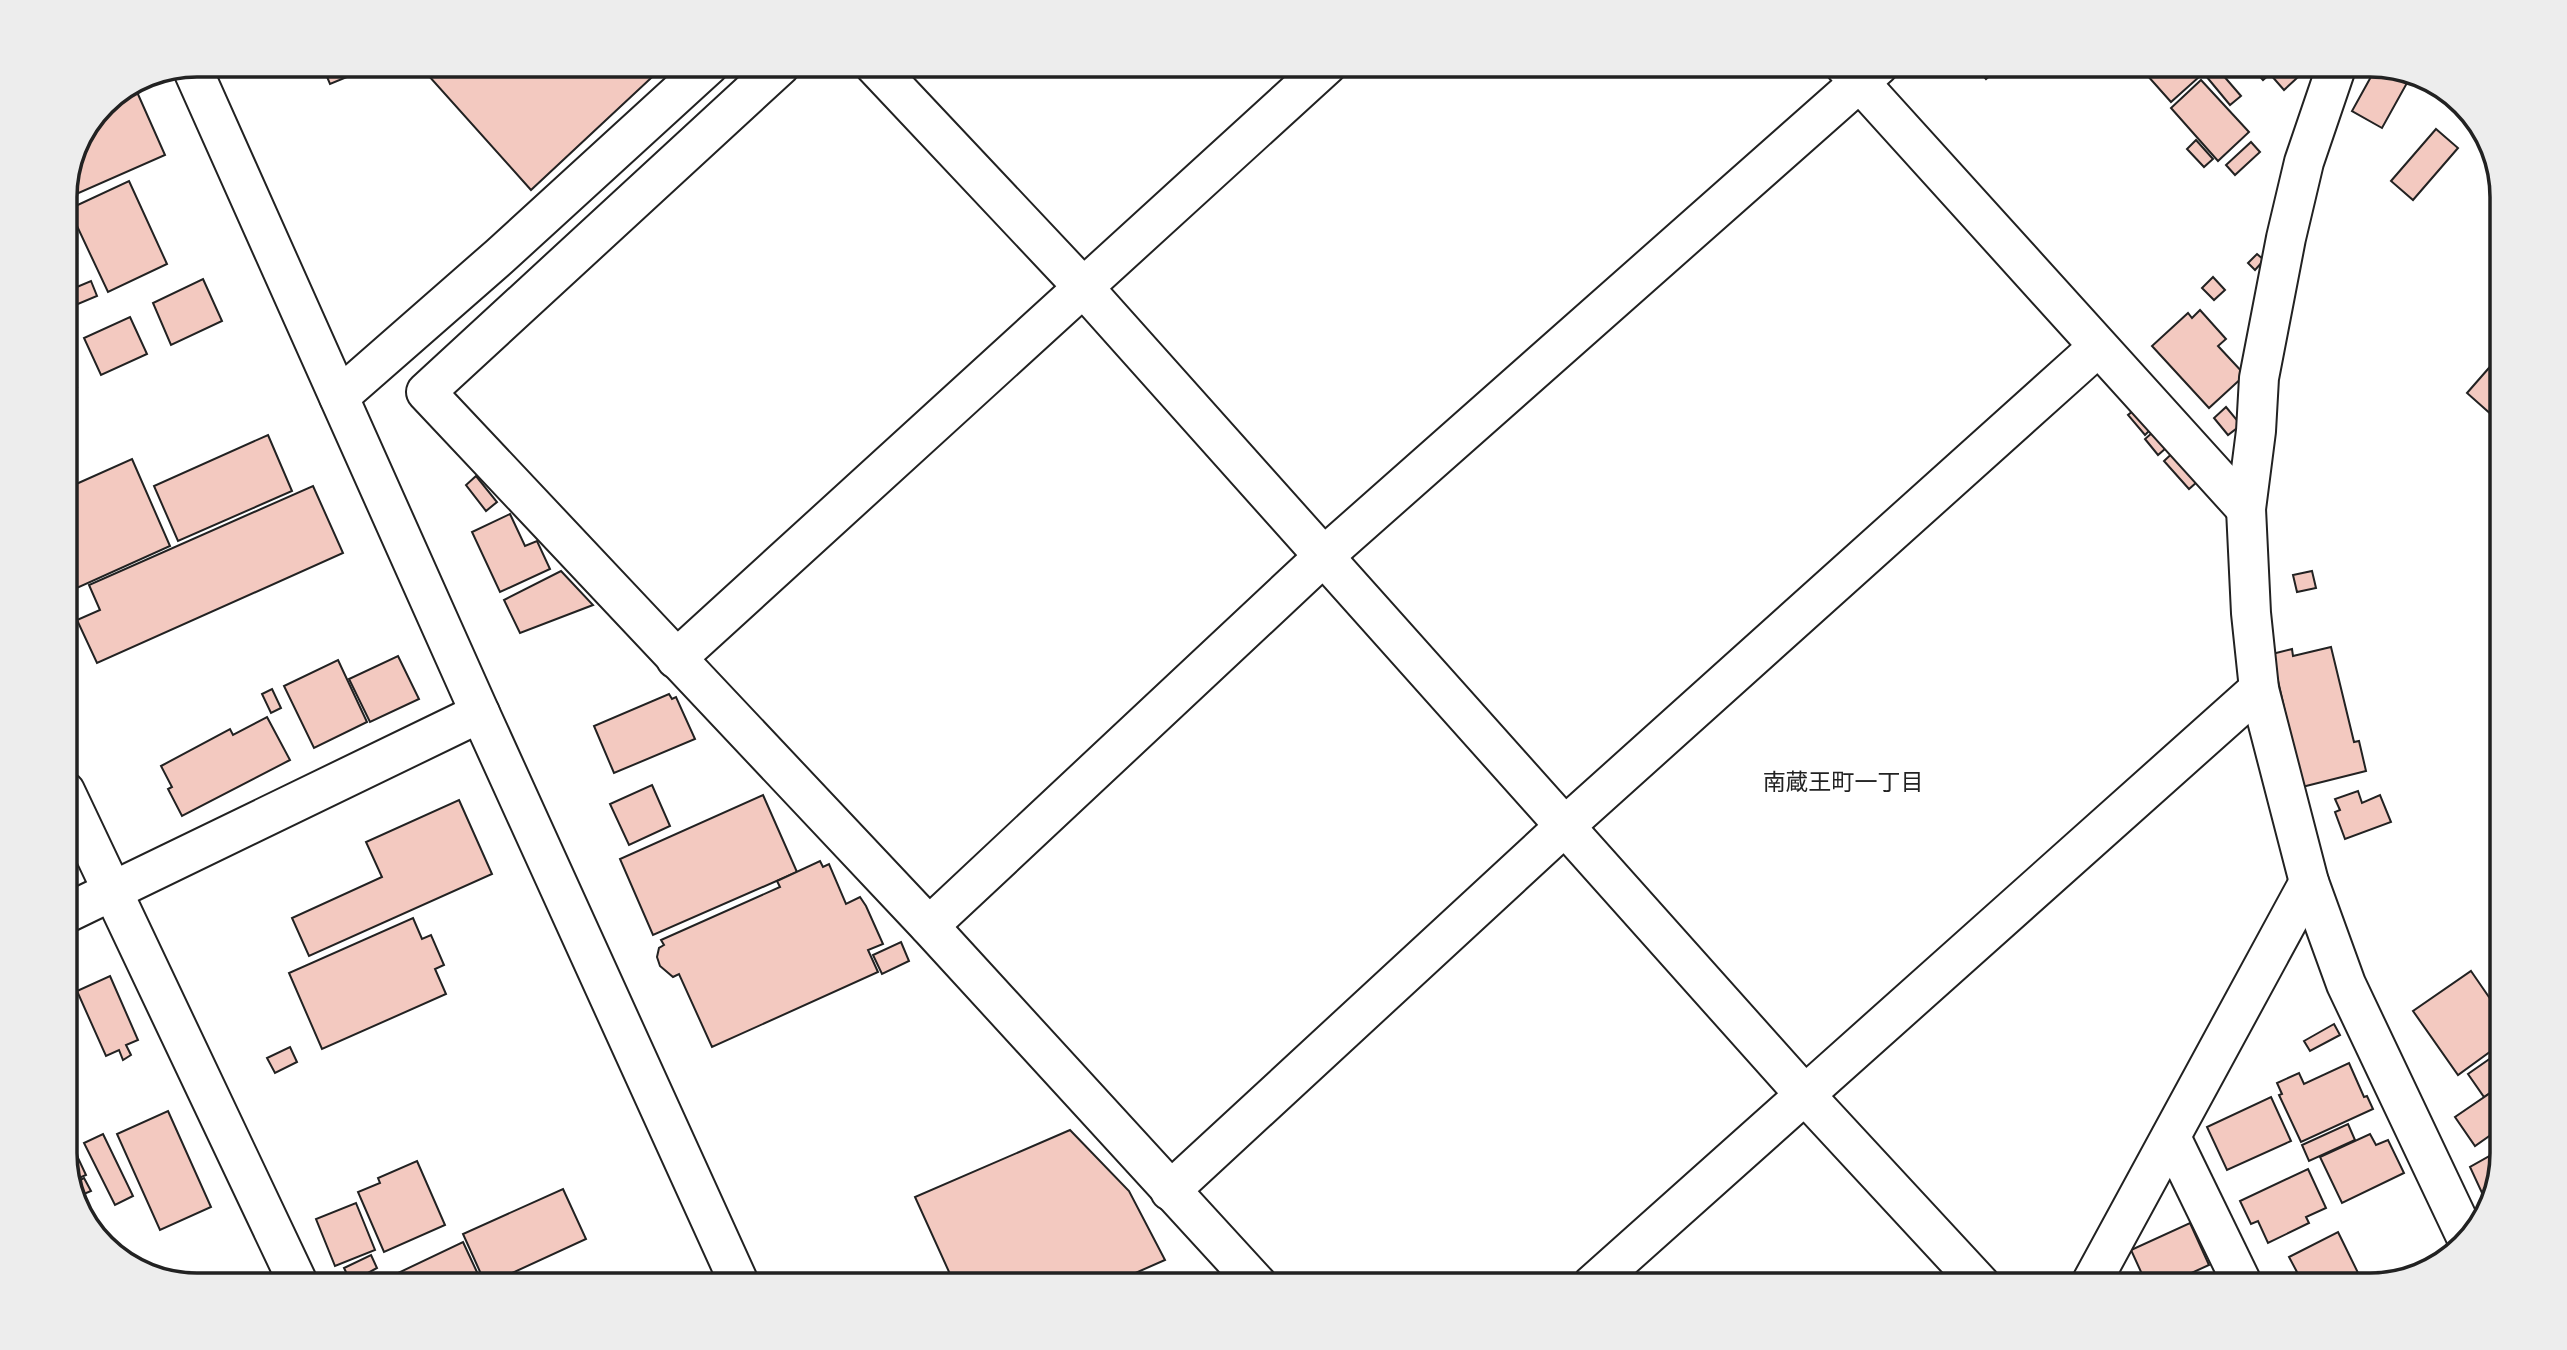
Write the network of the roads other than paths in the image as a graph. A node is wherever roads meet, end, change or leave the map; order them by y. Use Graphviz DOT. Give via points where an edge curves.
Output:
graph roads {
  1 [pos="196,77"];
  2 [pos="696,77"];
  3 [pos="768,77"];
  4 [pos="885,77"];
  5 [pos="1314,77"];
  6 [pos="1854,77"];
  7 [pos="1866,77"];
  8 [pos="2333,77"];
  9 [pos="1083,286"];
  10 [pos="2098,347"];
  11 [pos="339,397"];
  12 [pos="2246,509"];
  13 [pos="1323,557"];
  14 [pos="676,659"];
  15 [pos="2259,689"];
  16 [pos="480,713"];
  17 [pos="77,817"];
  18 [pos="1565,826"];
  19 [pos="2309,882"];
  20 [pos="111,891"];
  21 [pos="77,908"];
  22 [pos="929,926"];
  23 [pos="1805,1095"];
  24 [pos="2171,1137"];
  25 [pos="1170,1191"];
  26 [pos="2462,1229"];
  27 [pos="289,1273"];
  28 [pos="735,1273"];
  29 [pos="1247,1273"];
  30 [pos="1605,1273"];
  31 [pos="1970,1273"];
  32 [pos="2097,1273"];
  33 [pos="2237,1273"];
  1 -- 11 [label="street"];
  2 -- 11 [label="street"];
  3 -- 14 [label="street" via="426,392"];
  4 -- 9 [label="street"];
  5 -- 9 [label="street"];
  6 -- 13 [label="street"];
  7 -- 10 [label="street"];
  8 -- 12 [label="street" via="2304,162 2286,238 2259,378"];
  9 -- 13 [label="street"];
  9 -- 14 [label="street"];
  10 -- 12 [label="street"];
  10 -- 18 [label="street"];
  11 -- 16 [label="street"];
  12 -- 15 [label="street"];
  13 -- 18 [label="street"];
  13 -- 22 [label="street"];
  14 -- 22 [label="street"];
  15 -- 19 [label="street"];
  15 -- 23 [label="street"];
  16 -- 20 [label="street"];
  16 -- 28 [label="street"];
  17 -- 20 [label="street"];
  18 -- 23 [label="street"];
  18 -- 25 [label="street"];
  19 -- 24 [label="street"];
  19 -- 26 [label="street" via="2346,984"];
  20 -- 21 [label="street"];
  20 -- 27 [label="street"];
  22 -- 25 [label="street"];
  23 -- 30 [label="street"];
  23 -- 31 [label="street"];
  24 -- 32 [label="street"];
  24 -- 33 [label="street"];
  25 -- 29 [label="street"];
}
